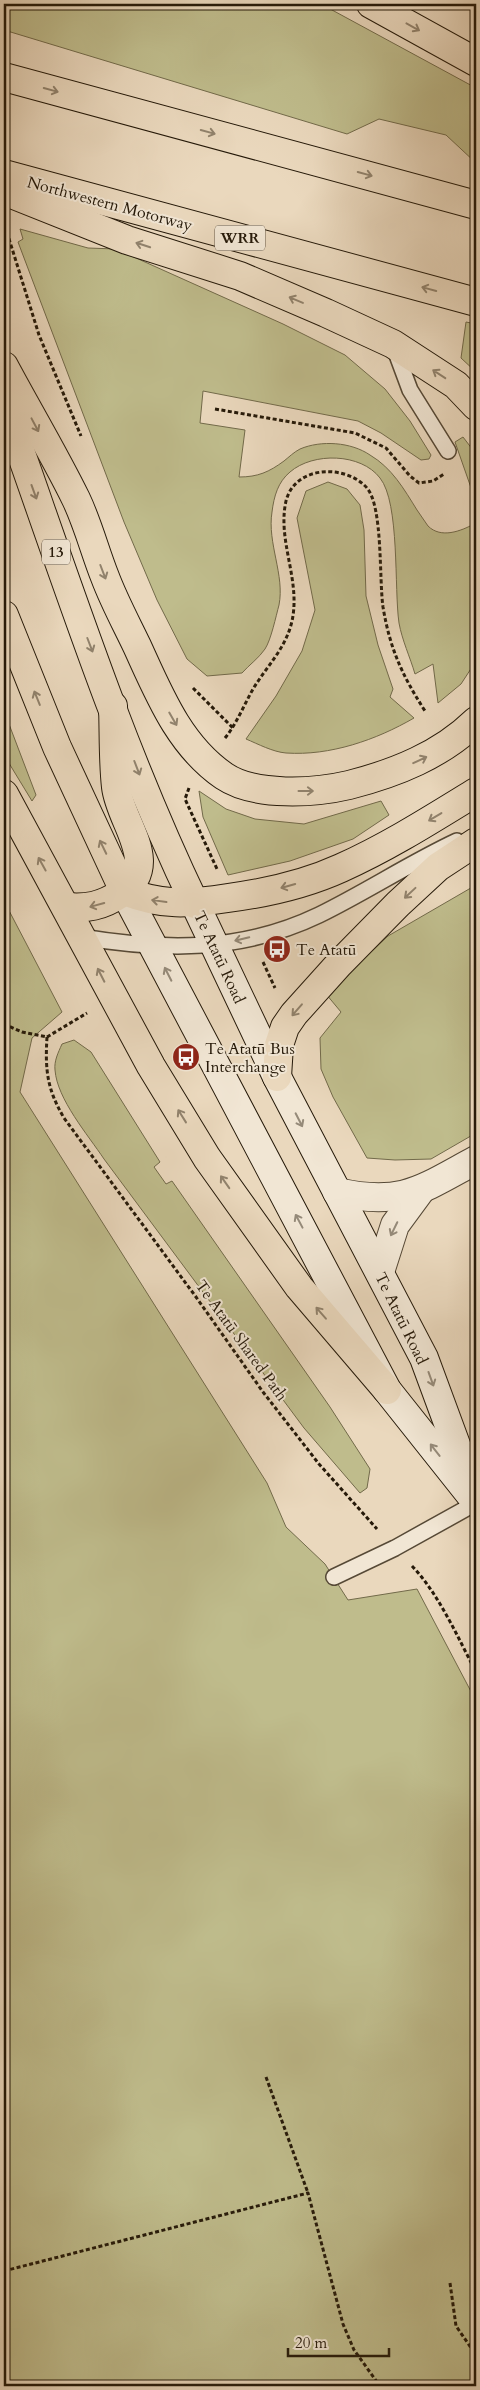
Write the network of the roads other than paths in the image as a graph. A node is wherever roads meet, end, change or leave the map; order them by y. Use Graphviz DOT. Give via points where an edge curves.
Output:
graph roads {
  1 [pos="370,4"];
  2 [pos="476,62"];
  3 [pos="4,77"];
  4 [pos="4,174"];
  5 [pos="4,191"];
  6 [pos="476,205"];
  7 [pos="476,302"];
  8 [pos="393,344"];
  9 [pos="4,366"];
  10 [pos="4,395"];
  11 [pos="476,406"];
  12 [pos="448,451"];
  13 [pos="4,615"];
  14 [pos="113,706"];
  15 [pos="476,721"];
  16 [pos="476,792"];
  17 [pos="4,794"];
  18 [pos="476,831"];
  19 [pos="476,842"];
  20 [pos="124,891"];
  21 [pos="195,904"];
  22 [pos="66,907"];
  23 [pos="81,937"];
  24 [pos="215,945"];
  25 [pos="154,946"];
  26 [pos="277,1077"];
  27 [pos="476,1160"];
  28 [pos="420,1191"];
  29 [pos="337,1192"];
  30 [pos="380,1272"];
  31 [pos="387,1390"];
  32 [pos="476,1502"];
  33 [pos="334,1577"];
  1 -- 2 [label="main road, one-way"];
  3 -- 6 [label="main road, one-way"];
  7 -- 4 [label="main road, Northwestern Motorway / WRR, one-way"];
  8 -- 5 [label="main road, one-way" via="240,276 127,240"];
  11 -- 8 [label="main road, one-way" via="456,385"];
  8 -- 12 [label="lane" via="410,390"];
  9 -- 15 [label="main road, one-way" via="77,500 105,578 161,698 183,737 225,777 266,788 308,792 333,789 375,778 441,750"];
  10 -- 14 [label="main road, Te Atatū Road / 13, one-way" via="16,439"];
  20 -- 13 [label="main road, one-way" via="57,748"];
  14 -- 20 [label="main road" via="116,788 138,852 135,879"];
  14 -- 21 [label="main road, Te Atatū Road / 13, one-way" via="163,835"];
  16 -- 21 [label="main road, one-way" via="402,837 340,869 247,897"];
  22 -- 17 [label="main road, one-way"];
  18 -- 24 [label="lane, one-way" via="319,915 280,931"];
  19 -- 26 [label="main road, one-way" via="438,867 398,904 294,1014 279,1045"];
  21 -- 20 [label="main road, one-way" via="158,902"];
  20 -- 22 [label="main road, one-way" via="99,905"];
  20 -- 25 [label="main road"];
  21 -- 24 [label="main road, Te Atatū Road"];
  22 -- 23 [label="main road"];
  23 -- 25 [label="lane"];
  31 -- 23 [label="main road, one-way" via="299,1287 207,1158 151,1066"];
  24 -- 25 [label="lane"];
  24 -- 26 [label="main road, Te Atatū Road"];
  31 -- 25 [label="main road, one-way"];
  26 -- 29 [label="main road, Te Atatū Road, one-way"];
  27 -- 28 [label="main road"];
  28 -- 29 [label="main road" via="365,1199"];
  28 -- 30 [label="main road, one-way" via="395,1225"];
  29 -- 30 [label="main road, Te Atatū Road"];
  30 -- 32 [label="main road, Te Atatū Road, one-way" via="424,1358"];
  32 -- 31 [label="main road, one-way"];
  32 -- 33 [label="lane" via="395,1548"];
}
